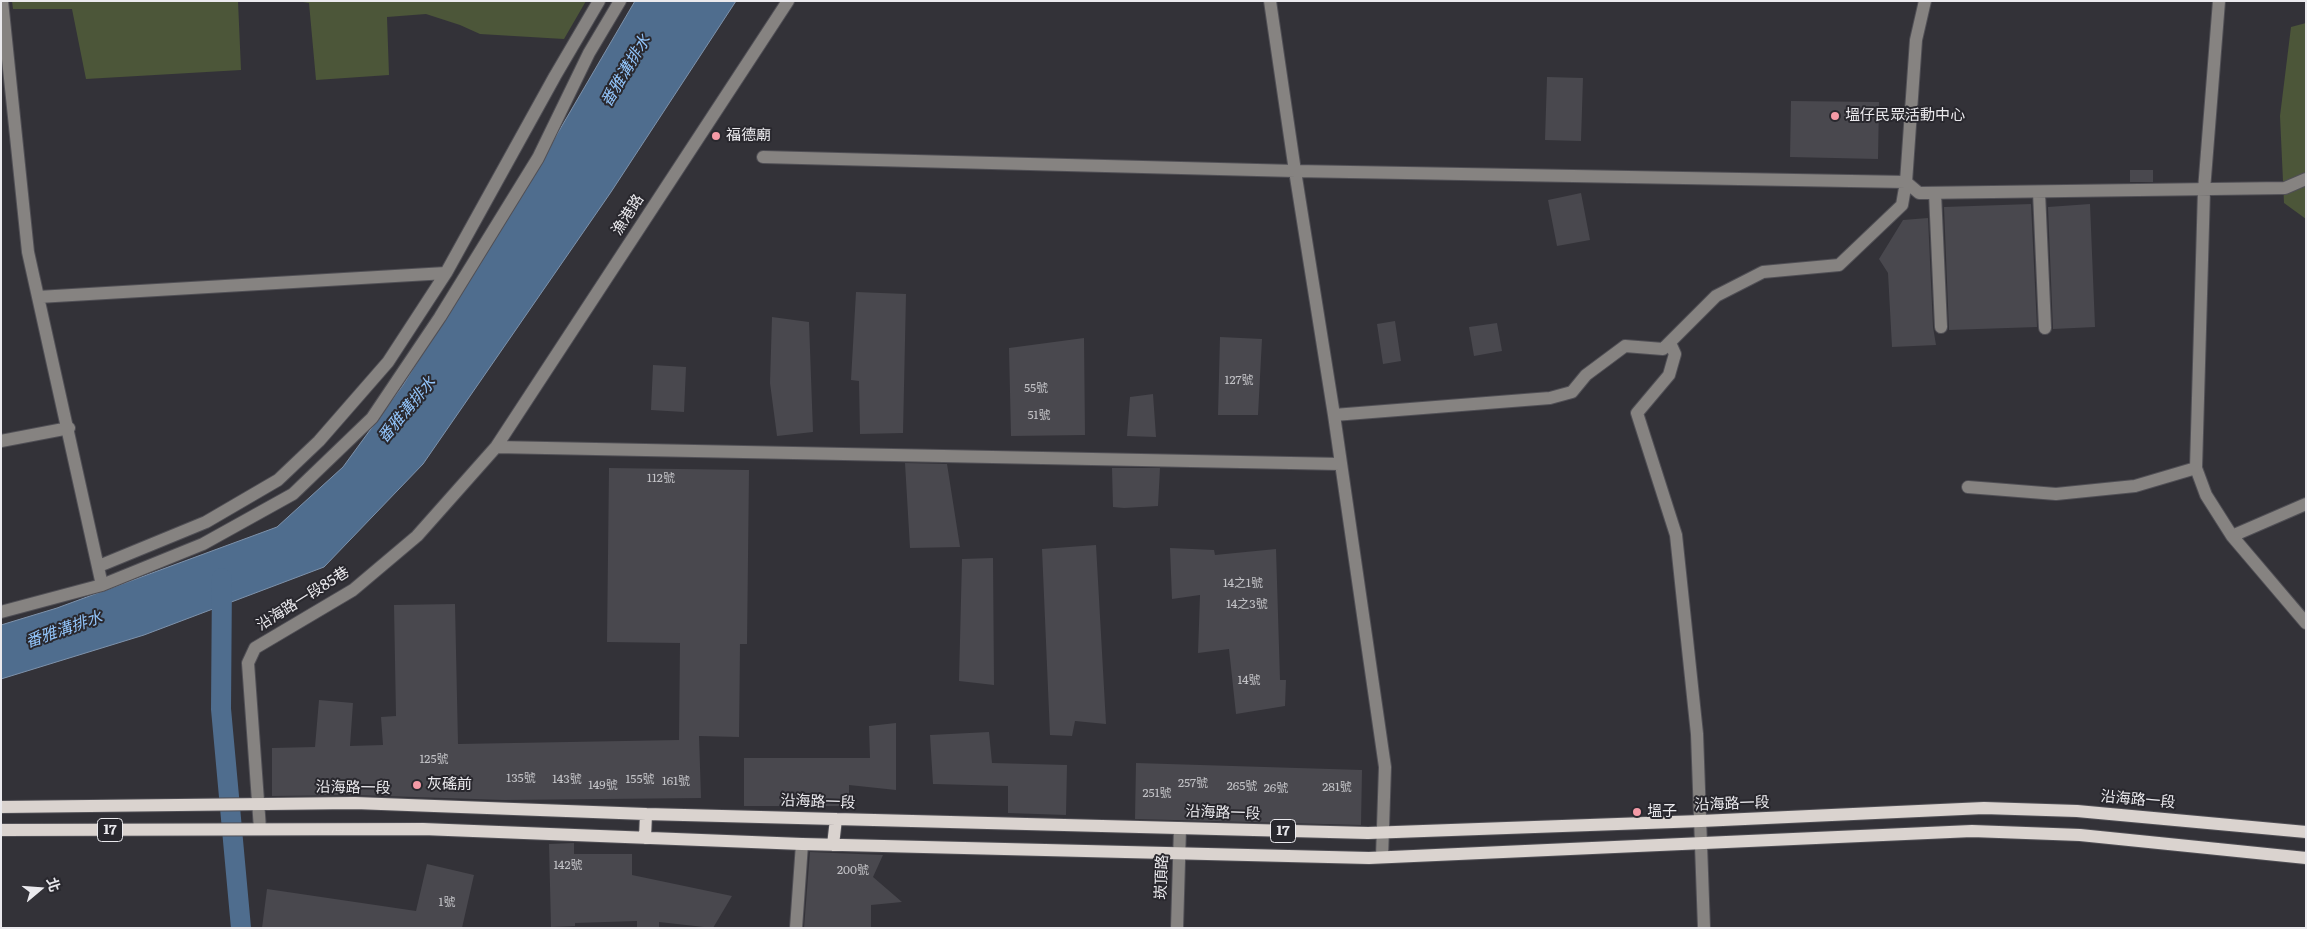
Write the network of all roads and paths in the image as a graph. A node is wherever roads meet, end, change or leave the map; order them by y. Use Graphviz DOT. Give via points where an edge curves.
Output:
graph roads {
  1 [pos="2,1"];
  2 [pos="599,1"];
  3 [pos="620,1"];
  4 [pos="788,1"];
  5 [pos="1270,1"];
  6 [pos="1925,1"];
  7 [pos="2218,1"];
  8 [pos="2,17"];
  9 [pos="763,157"];
  10 [pos="1294,171"];
  11 [pos="2306,179"];
  12 [pos="1906,182"];
  13 [pos="2204,190"];
  14 [pos="2039,192"];
  15 [pos="1935,193"];
  16 [pos="446,274"];
  17 [pos="38,297"];
  18 [pos="1941,327"];
  19 [pos="2045,328"];
  20 [pos="1670,343"];
  21 [pos="1334,415"];
  22 [pos="69,428"];
  23 [pos="1,440"];
  24 [pos="496,447"];
  25 [pos="1340,464"];
  26 [pos="2196,468"];
  27 [pos="1968,487"];
  28 [pos="2306,504"];
  29 [pos="2232,536"];
  30 [pos="98,566"];
  31 [pos="102,585"];
  32 [pos="1,612"];
  33 [pos="2306,623"];
  34 [pos="259,805"];
  35 [pos="1,807"];
  36 [pos="646,814"];
  37 [pos="836,819"];
  38 [pos="1701,821"];
  39 [pos="1180,828"];
  40 [pos="260,829"];
  41 [pos="1,830"];
  42 [pos="1381,832"];
  43 [pos="2306,832"];
  44 [pos="645,838"];
  45 [pos="1702,842"];
  46 [pos="802,844"];
  47 [pos="833,845"];
  48 [pos="1179,853"];
  49 [pos="1382,858"];
  50 [pos="2306,858"];
  51 [pos="796,928"];
  52 [pos="1177,928"];
  53 [pos="1704,928"];
  1 -- 8 [label="street"];
  2 -- 16 [label="street"];
  3 -- 31 [label="street" via="589,53 538,158 440,317 372,418 293,494 203,544"];
  4 -- 24 [label="street, 漁港路"];
  5 -- 10 [label="street"];
  6 -- 12 [label="street" via="1916,40"];
  7 -- 13 [label="street"];
  8 -- 17 [label="street" via="28,252"];
  9 -- 10 [label="street"];
  10 -- 12 [label="street"];
  10 -- 21 [label="street"];
  11 -- 13 [label="street" via="2285,188"];
  12 -- 15 [label="street" via="1919,193"];
  12 -- 20 [label="street" via="1902,205 1840,264 1763,272 1716,296"];
  13 -- 14 [label="street"];
  13 -- 26 [label="street"];
  14 -- 15 [label="street"];
  14 -- 19 [label="street"];
  15 -- 18 [label="street"];
  16 -- 17 [label="street"];
  16 -- 30 [label="street" via="388,362 319,441 278,480 206,522"];
  17 -- 22 [label="street"];
  20 -- 21 [label="street" via="1663,349 1625,346 1586,375 1572,392 1550,398"];
  20 -- 38 [label="street" via="1675,354 1669,375 1637,413 1676,535 1696,734"];
  21 -- 25 [label="street"];
  22 -- 23 [label="street"];
  22 -- 30 [label="street"];
  24 -- 25 [label="street"];
  24 -- 34 [label="street, 沿海路一段85巷" via="417,536 353,590 255,648 248,663"];
  25 -- 42 [label="street" via="1385,766"];
  26 -- 27 [label="street" via="2135,486 2056,494"];
  26 -- 29 [label="street" via="2206,495"];
  28 -- 29 [label="street"];
  29 -- 33 [label="street"];
  30 -- 31 [label="street"];
  31 -- 32 [label="street"];
  34 -- 35 [label="main road, 17"];
  34 -- 36 [label="main road, 沿海路一段 / 17" via="355,804"];
  34 -- 40 [label="street, 沿海路一段85巷"];
  36 -- 37 [label="main road, 沿海路一段 / 17"];
  36 -- 44 [label="main road"];
  37 -- 39 [label="main road, 沿海路一段 / 17"];
  37 -- 47 [label="main road"];
  38 -- 42 [label="main road, 沿海路一段 / 17"];
  38 -- 43 [label="main road, 沿海路一段 / 17" via="1984,808 2077,811"];
  38 -- 45 [label="street"];
  39 -- 42 [label="main road, 沿海路一段 / 17"];
  39 -- 48 [label="street, 崁頂路"];
  40 -- 41 [label="main road, 17"];
  40 -- 44 [label="main road, 17" via="423,829"];
  42 -- 49 [label="street"];
  44 -- 46 [label="main road, 17"];
  45 -- 49 [label="main road, 17"];
  45 -- 50 [label="main road, 17" via="1972,830 2080,835"];
  45 -- 53 [label="street"];
  46 -- 47 [label="main road, 17"];
  46 -- 51 [label="street"];
  47 -- 48 [label="main road, 17"];
  48 -- 49 [label="main road, 17"];
  48 -- 52 [label="street, 崁頂路"];
}
